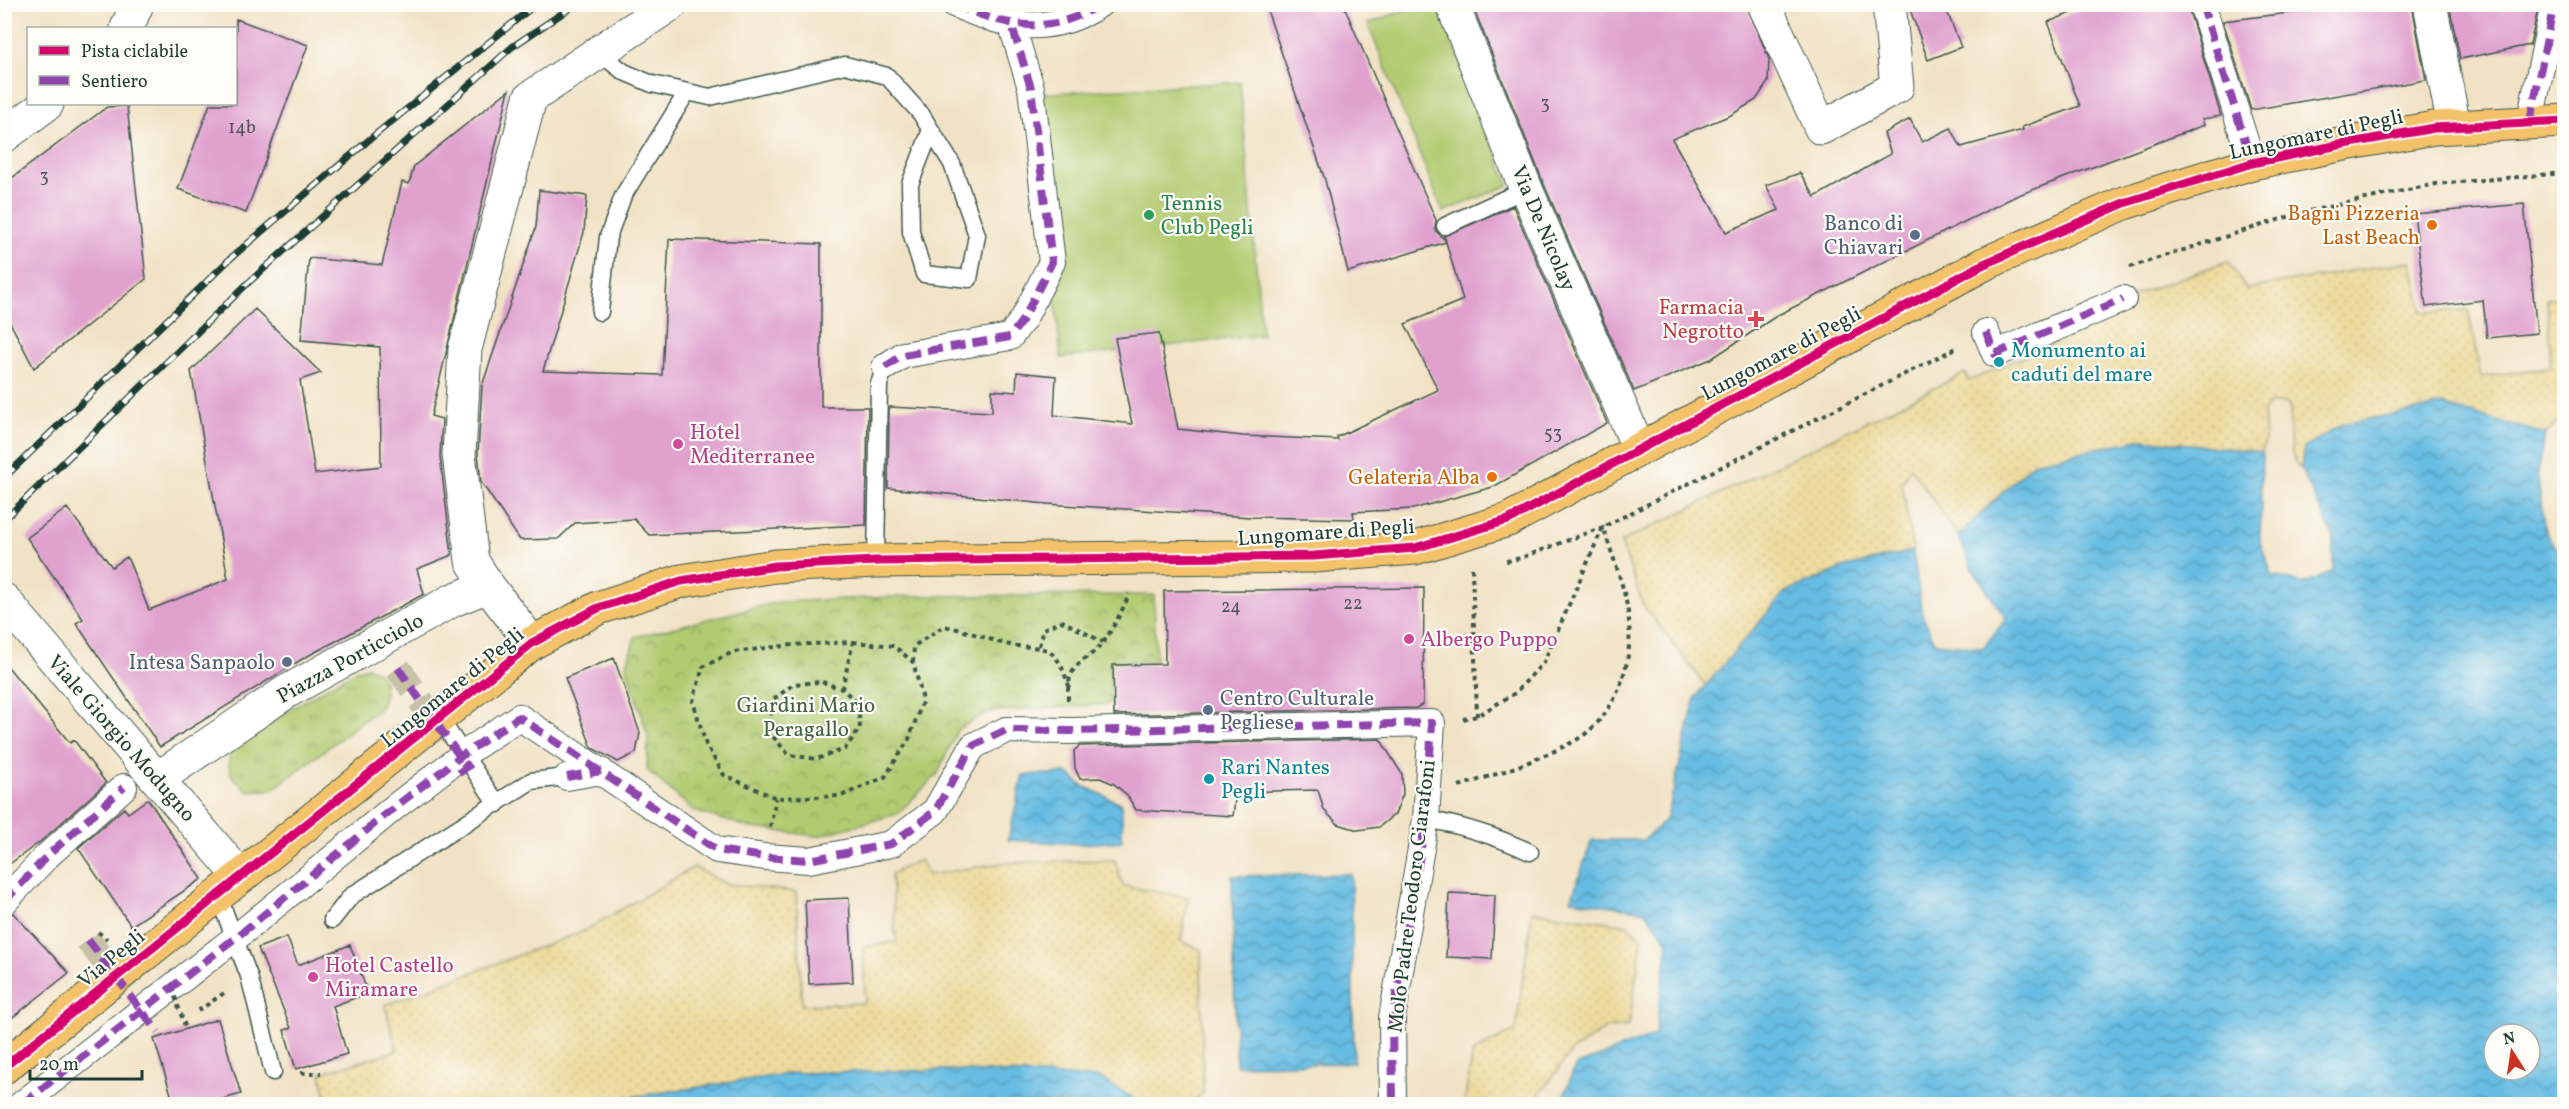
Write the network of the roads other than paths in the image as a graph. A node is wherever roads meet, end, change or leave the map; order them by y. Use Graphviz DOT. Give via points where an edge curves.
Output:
graph roads {
  1 [pos="137,4"];
  2 [pos="671,4"];
  3 [pos="954,4"];
  4 [pos="1100,4"];
  5 [pos="1452,4"];
  6 [pos="1764,4"];
  7 [pos="1889,4"];
  8 [pos="2202,4"];
  9 [pos="2430,4"];
  10 [pos="2554,4"];
  11 [pos="1012,26"];
  12 [pos="127,27"];
  13 [pos="598,52"];
  14 [pos="687,92"];
  15 [pos="45,105"];
  16 [pos="2565,121"];
  17 [pos="2530,122"];
  18 [pos="2454,126"];
  19 [pos="931,130"];
  20 [pos="4,136"];
  21 [pos="2252,163"];
  22 [pos="1526,189"];
  23 [pos="1445,226"];
  24 [pos="2123,299"];
  25 [pos="600,312"];
  26 [pos="1986,332"];
  27 [pos="885,367"];
  28 [pos="1639,449"];
  29 [pos="876,561"];
  30 [pos="488,586"];
  31 [pos="4,600"];
  32 [pos="532,643"];
  33 [pos="440,719"];
  34 [pos="464,754"];
  35 [pos="601,771"];
  36 [pos="567,777"];
  37 [pos="157,779"];
  38 [pos="124,787"];
  39 [pos="497,804"];
  40 [pos="1426,819"];
  41 [pos="1530,852"];
  42 [pos="229,886"];
  43 [pos="4,902"];
  44 [pos="332,920"];
  45 [pos="235,939"];
  46 [pos="4,1067"];
  47 [pos="273,1072"];
  48 [pos="22,1104"];
  49 [pos="1393,1104"];
  1 -- 12 [label="street"];
  2 -- 13 [label="street"];
  3 -- 11 [label="street"];
  4 -- 11 [label="street" via="1051,25"];
  5 -- 22 [label="street, Via De Nicolay"];
  6 -- 7 [label="street" via="1821,128 1898,87"];
  8 -- 21 [label="street"];
  9 -- 18 [label="street"];
  10 -- 17 [label="street"];
  11 -- 27 [label="street" via="1031,88 1052,262 1010,337 903,355"];
  13 -- 14 [label="lane" via="624,72"];
  13 -- 30 [label="street" via="530,98 465,349 459,454 472,561"];
  14 -- 19 [label="lane" via="710,97 845,65 887,76"];
  14 -- 25 [label="lane" via="623,196 608,237"];
  15 -- 20 [label="street"];
  16 -- 17 [label="main road, Lungomare di Pegli"];
  17 -- 18 [label="main road, Lungomare di Pegli"];
  18 -- 21 [label="main road, Lungomare di Pegli"];
  19 -- 19 [label="lane" via="910,184 911,232 924,274 969,279 978,235 952,164"];
  21 -- 28 [label="main road, Lungomare di Pegli" via="2124,203 1984,264"];
  22 -- 23 [label="lane"];
  22 -- 28 [label="street, Via De Nicolay"];
  24 -- 26 [label="street" via="1995,354"];
  27 -- 29 [label="lane" via="879,384"];
  28 -- 29 [label="main road, Lungomare di Pegli" via="1508,520 1415,548 1314,556"];
  29 -- 32 [label="main road, Lungomare di Pegli" via="776,566 681,581 598,608"];
  30 -- 32 [label="street"];
  30 -- 37 [label="street, Piazza Porticciolo" via="453,600 286,692"];
  31 -- 37 [label="street, Viale Giorgio Modugno"];
  32 -- 33 [label="main road, Lungomare di Pegli"];
  33 -- 34 [label="lane"];
  33 -- 42 [label="main road, Lungomare di Pegli"];
  34 -- 35 [label="street" via="519,717"];
  34 -- 39 [label="lane"];
  34 -- 45 [label="street" via="339,851"];
  35 -- 36 [label="street"];
  35 -- 40 [label="street, Molo Padre Teodoro Ciarafoni" via="717,850 809,860 891,844 934,811 973,746 1006,730 1432,723"];
  36 -- 39 [label="lane" via="531,780"];
  37 -- 42 [label="street, Viale Giorgio Modugno"];
  38 -- 43 [label="street" via="47,856"];
  39 -- 44 [label="lane" via="351,896"];
  40 -- 41 [label="lane" via="1494,835"];
  40 -- 49 [label="street, Molo Padre Teodoro Ciarafoni" via="1392,1018"];
  42 -- 45 [label="lane"];
  42 -- 46 [label="main road, Via Pegli"];
  45 -- 47 [label="lane" via="249,976"];
  45 -- 48 [label="street"];
}
